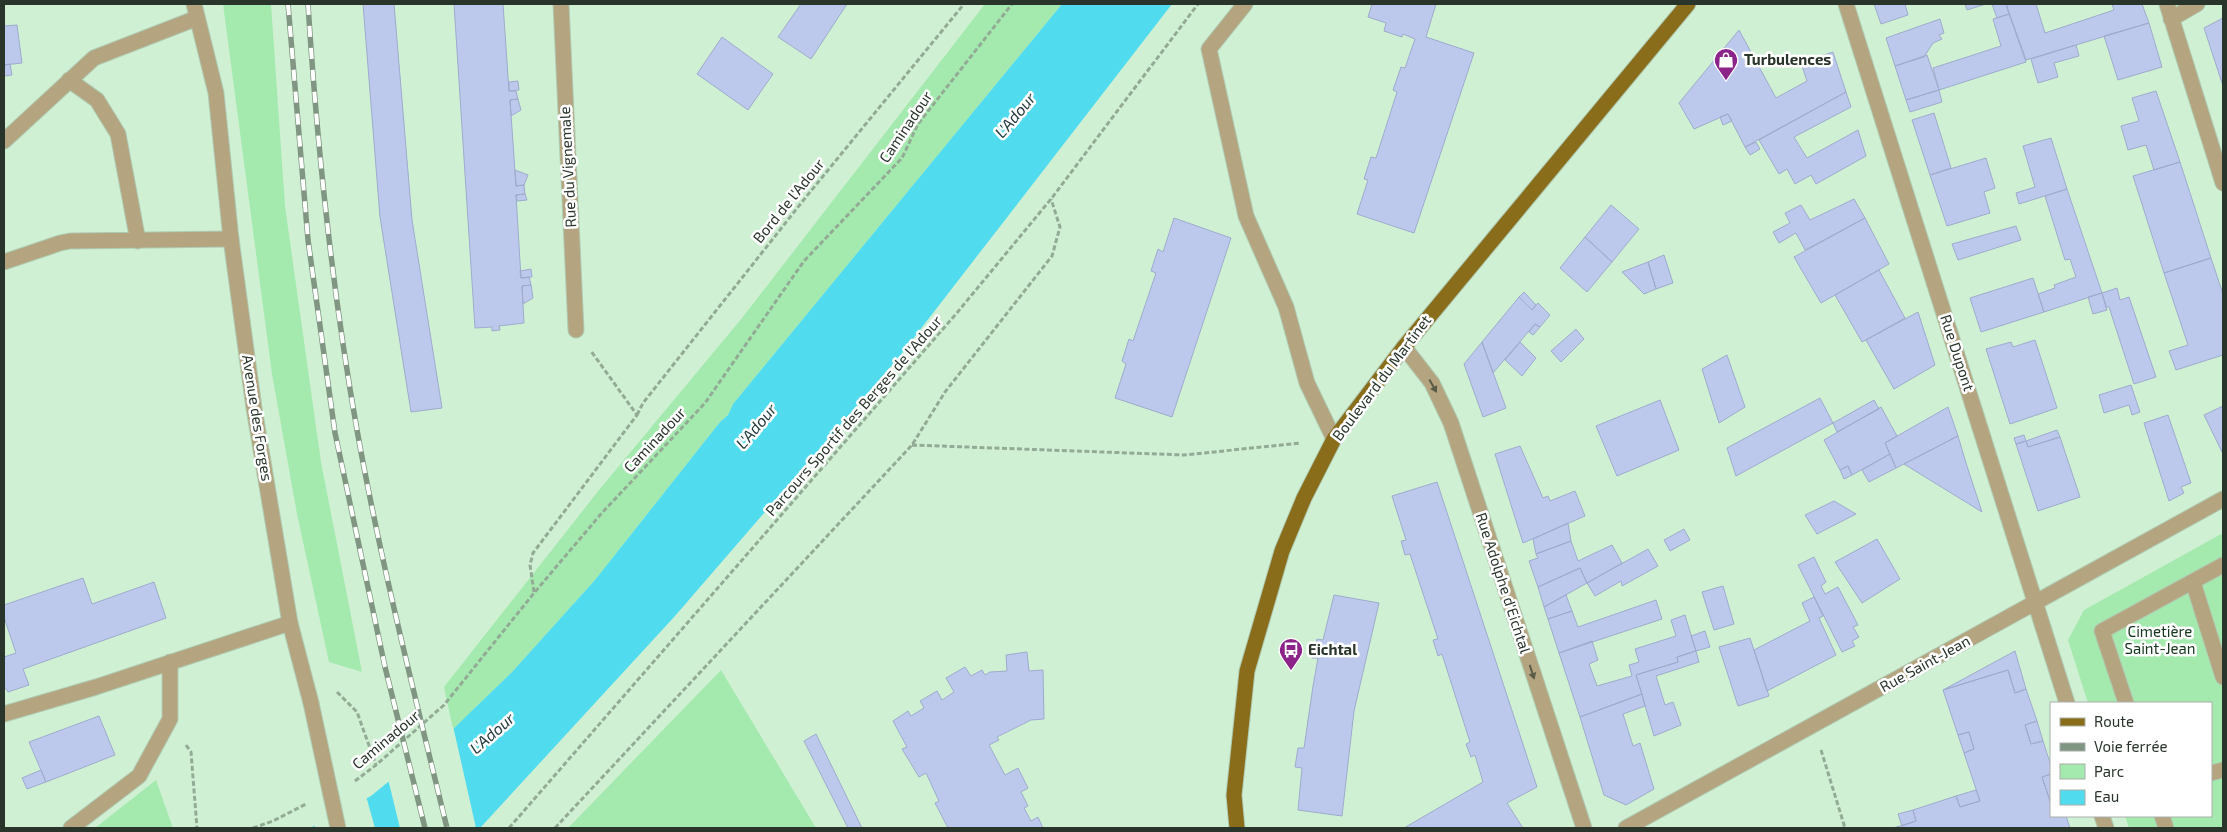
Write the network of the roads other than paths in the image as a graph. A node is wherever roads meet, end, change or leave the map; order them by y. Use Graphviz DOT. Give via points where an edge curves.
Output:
graph roads {
  1 [pos="561,4"];
  2 [pos="1245,4"];
  3 [pos="1688,4"];
  4 [pos="1846,4"];
  5 [pos="2166,4"];
  6 [pos="2197,4"];
  7 [pos="195,11"];
  8 [pos="2171,19"];
  9 [pos="69,80"];
  10 [pos="4,141"];
  11 [pos="2223,183"];
  12 [pos="231,239"];
  13 [pos="138,241"];
  14 [pos="4,262"];
  15 [pos="576,330"];
  16 [pos="1404,347"];
  17 [pos="1334,440"];
  18 [pos="2223,499"];
  19 [pos="2223,565"];
  20 [pos="2192,582"];
  21 [pos="2036,603"];
  22 [pos="290,623"];
  23 [pos="170,662"];
  24 [pos="2223,677"];
  25 [pos="2067,702"];
  26 [pos="2126,702"];
  27 [pos="4,714"];
  28 [pos="71,828"];
  29 [pos="338,828"];
  30 [pos="1237,828"];
  31 [pos="1584,828"];
  32 [pos="1626,828"];
  1 -- 15 [label="street, Rue du Vignemale"];
  2 -- 17 [label="street" via="1209,49 1246,216 1286,307 1307,382"];
  3 -- 16 [label="main road, Boulevard du Martinet"];
  4 -- 21 [label="street, Rue Dupont"];
  5 -- 8 [label="street"];
  6 -- 8 [label="street"];
  7 -- 9 [label="street" via="94,58"];
  7 -- 12 [label="street, Avenue des Forges" via="216,93"];
  8 -- 11 [label="street"];
  9 -- 10 [label="street"];
  9 -- 13 [label="street" via="97,100 118,134"];
  12 -- 13 [label="street"];
  12 -- 22 [label="street, Avenue des Forges" via="254,408"];
  13 -- 14 [label="street" via="60,243"];
  16 -- 17 [label="main road, Boulevard du Martinet"];
  16 -- 31 [label="street, Rue Adolphe d'Eichtal, one-way" via="1432,383 1451,423"];
  17 -- 30 [label="main road, Boulevard du Martinet" via="1304,498 1282,551 1247,671 1234,796"];
  18 -- 21 [label="street, Rue Saint-Jean"];
  19 -- 20 [label="street"];
  20 -- 24 [label="street"];
  20 -- 26 [label="street" via="2102,631"];
  21 -- 25 [label="street, Rue Dupont"];
  21 -- 32 [label="street, Rue Saint-Jean"];
  22 -- 23 [label="street"];
  22 -- 29 [label="street, Avenue des Forges, bridge" via="304,671"];
  23 -- 27 [label="street"];
  23 -- 28 [label="street" via="170,719 139,776"];
}
